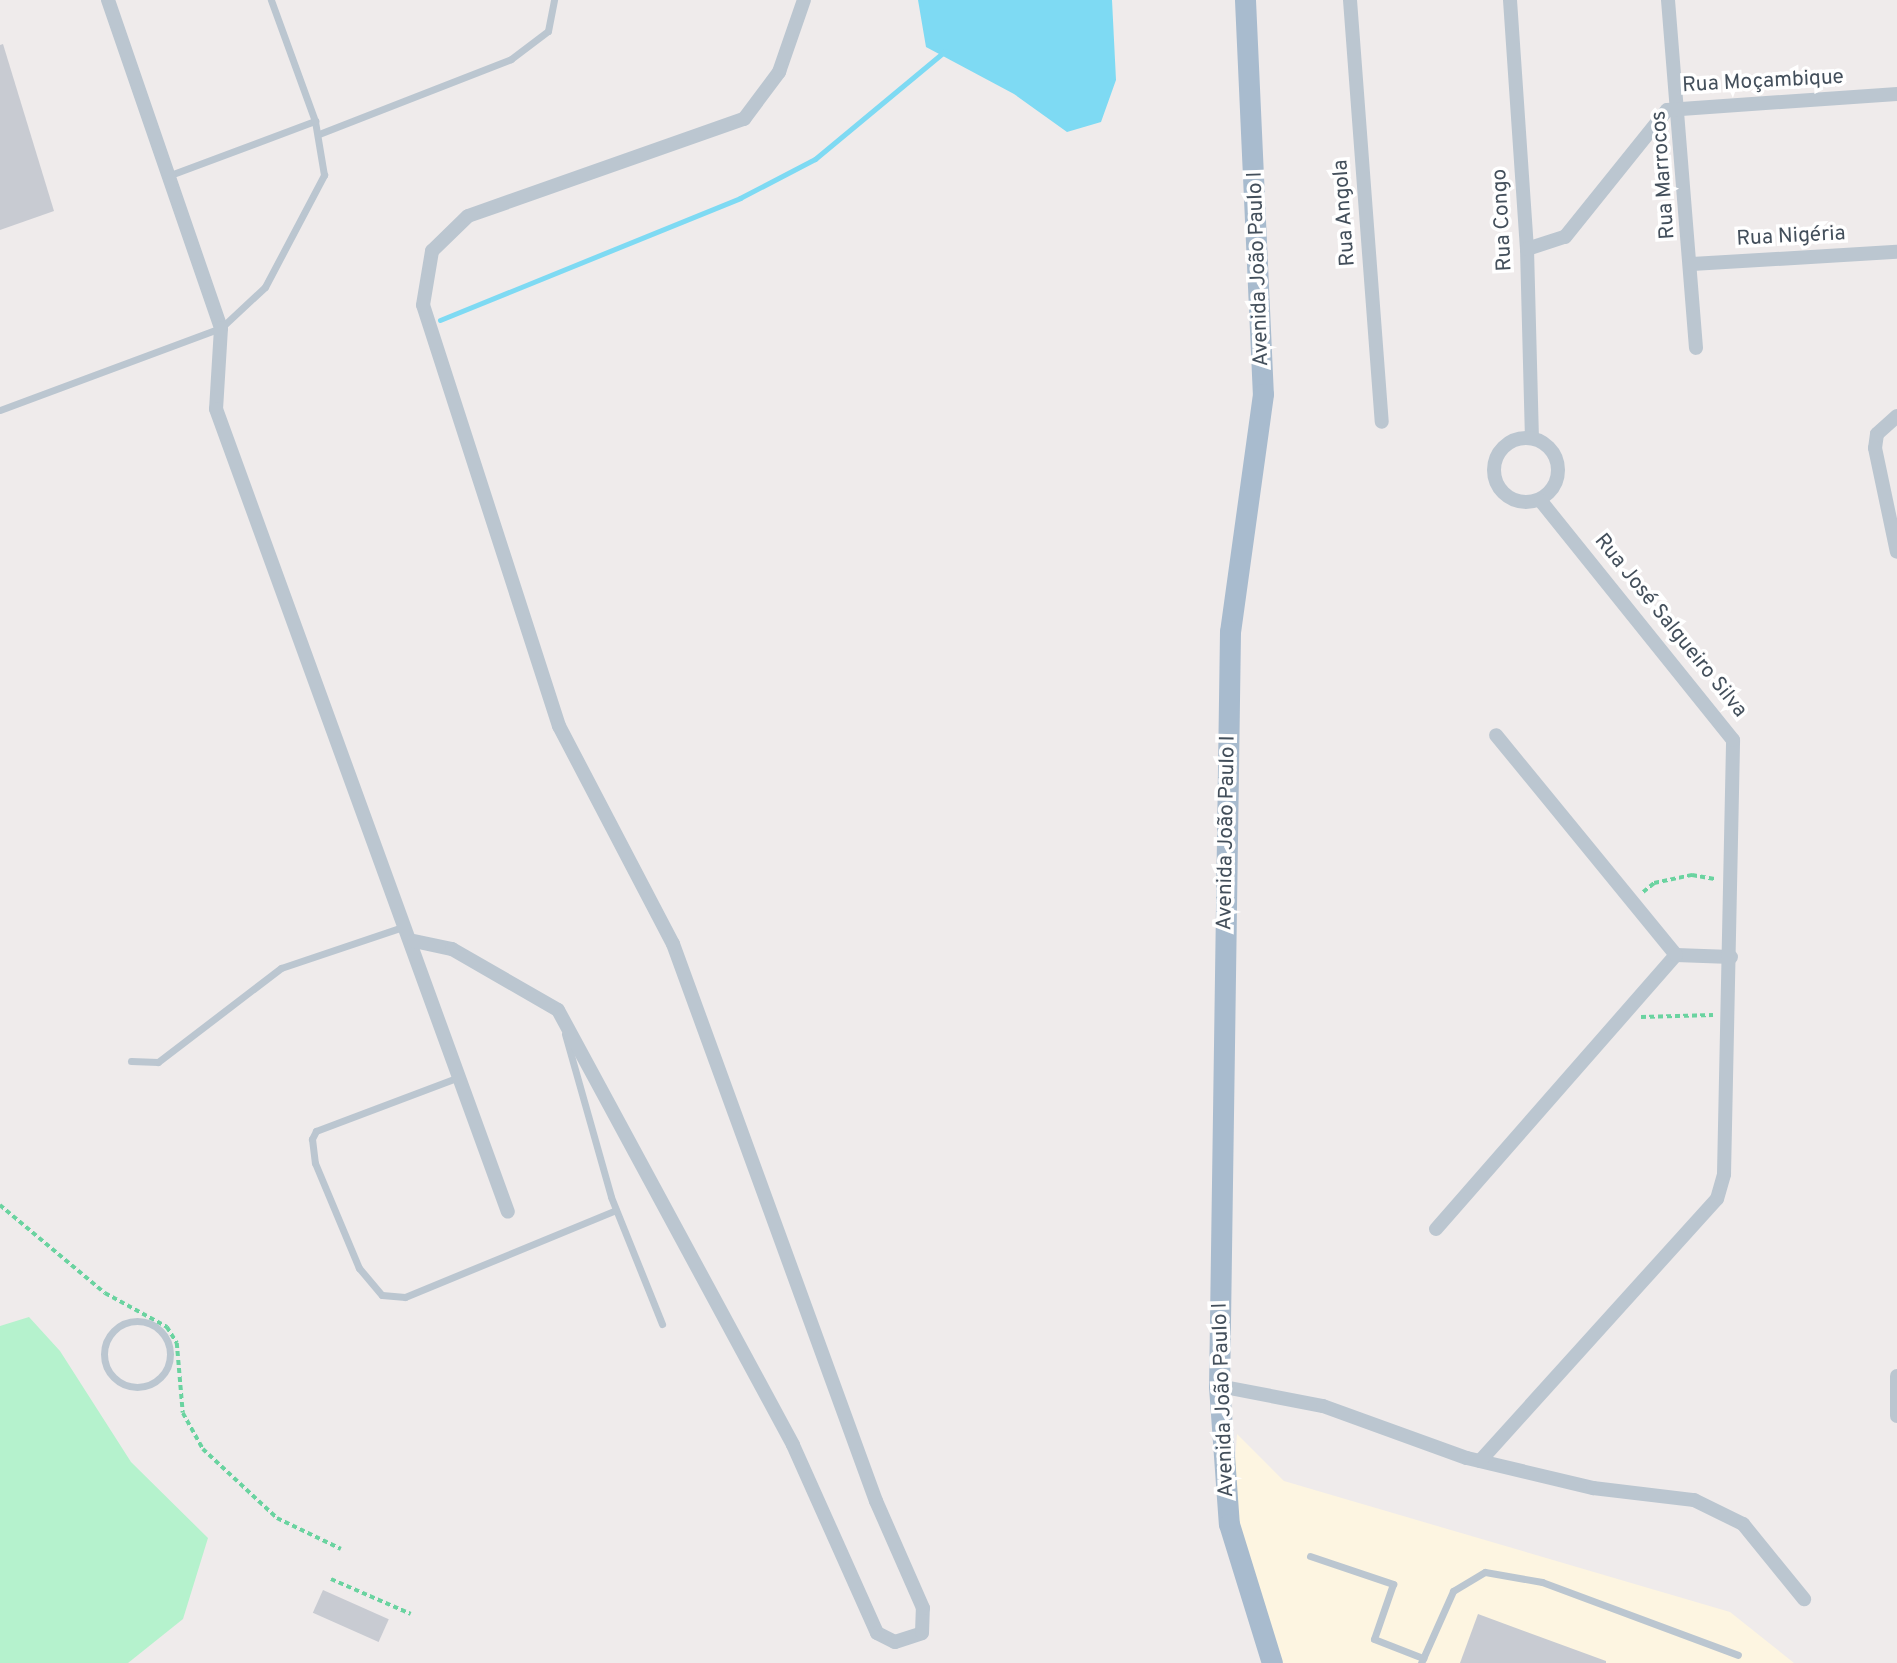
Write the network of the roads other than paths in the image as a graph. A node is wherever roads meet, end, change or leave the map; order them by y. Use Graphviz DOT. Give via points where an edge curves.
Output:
graph roads {
  1 [pos="108,0"];
  2 [pos="271,0"];
  3 [pos="554,0"];
  4 [pos="804,0"];
  5 [pos="1245,0"];
  6 [pos="1350,0"];
  7 [pos="1510,0"];
  8 [pos="1668,0"];
  9 [pos="1897,94"];
  10 [pos="1680,106"];
  11 [pos="316,121"];
  12 [pos="319,134"];
  13 [pos="173,174"];
  14 [pos="1527,249"];
  15 [pos="1895,252"];
  16 [pos="1692,264"];
  17 [pos="221,328"];
  18 [pos="1696,348"];
  19 [pos="0,410"];
  20 [pos="1897,416"];
  21 [pos="1382,422"];
  22 [pos="1532,437"];
  23 [pos="1541,501"];
  24 [pos="1897,552"];
  25 [pos="1496,735"];
  26 [pos="408,926"];
  27 [pos="414,941"];
  28 [pos="1676,955"];
  29 [pos="1731,957"];
  30 [pos="558,1010"];
  31 [pos="131,1061"];
  32 [pos="460,1077"];
  33 [pos="616,1210"];
  34 [pos="508,1212"];
  35 [pos="1436,1229"];
  36 [pos="662,1324"];
  37 [pos="1897,1376"];
  38 [pos="1220,1386"];
  39 [pos="142,1387"];
  40 [pos="1896,1409"];
  41 [pos="1480,1461"];
  42 [pos="1310,1556"];
  43 [pos="1804,1599"];
  44 [pos="1738,1655"];
  45 [pos="1422,1661"];
  46 [pos="1272,1663"];
  1 -- 13 [label="street"];
  2 -- 11 [label="lane"];
  3 -- 12 [label="lane" via="548,31 511,60"];
  4 -- 30 [label="street" via="779,72 744,120 467,216 432,251 423,305 559,726 678,956 727,1104 789,1253 876,1501 923,1608 922,1633 895,1642 877,1633 793,1445"];
  5 -- 38 [label="main road, Avenida João Paulo I" via="1263,394 1230,631"];
  6 -- 21 [label="street, Rua Angola"];
  7 -- 14 [label="street, Rua Congo"];
  8 -- 10 [label="street, Rua Marrocos"];
  9 -- 10 [label="street, Rua Moçambique" via="1713,110"];
  10 -- 14 [label="street, Rua Moçambique" via="1653,123 1565,237"];
  10 -- 16 [label="street, Rua Marrocos"];
  11 -- 12 [label="lane"];
  11 -- 13 [label="lane"];
  12 -- 17 [label="lane" via="324,175 300,229 256,300"];
  13 -- 17 [label="street"];
  14 -- 22 [label="street, Rua Congo"];
  15 -- 16 [label="street, Rua Nigéria"];
  16 -- 18 [label="street, Rua Marrocos"];
  17 -- 19 [label="lane"];
  17 -- 26 [label="street" via="216,409"];
  20 -- 24 [label="street" via="1878,435 1875,448"];
  22 -- 23 [label="street" via="1555,454 1556,471"];
  22 -- 23 [label="street" via="1501,448 1495,477 1517,502"];
  23 -- 29 [label="street, Rua José Salgueiro Silva" via="1733,740"];
  25 -- 28 [label="street"];
  26 -- 27 [label="street"];
  26 -- 31 [label="lane" via="281,968 158,1062"];
  27 -- 30 [label="street" via="452,949"];
  27 -- 32 [label="street"];
  28 -- 29 [label="street"];
  28 -- 35 [label="street"];
  29 -- 41 [label="street, Rua José Salgueiro Silva" via="1724,1174 1717,1199"];
  30 -- 33 [label="lane"];
  32 -- 33 [label="lane" via="316,1131 312,1139 315,1163 359,1268 382,1294 405,1297"];
  32 -- 34 [label="street"];
  33 -- 36 [label="lane"];
  37 -- 40 [label="street"];
  38 -- 41 [label="street" via="1323,1406"];
  38 -- 46 [label="main road, Avenida João Paulo I" via="1229,1524"];
  39 -- 39 [label="lane" via="165,1371 169,1344 158,1328 131,1321 108,1336 105,1364 116,1380"];
  41 -- 43 [label="street" via="1718,1509 1743,1524"];
  42 -- 45 [label="lane" via="1393,1584 1374,1639"];
  44 -- 45 [label="lane" via="1507,1572 1485,1572 1453,1591"];
}
